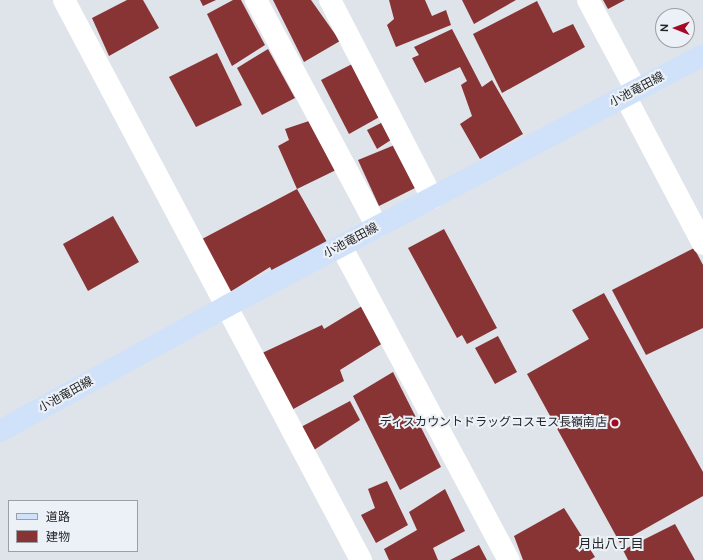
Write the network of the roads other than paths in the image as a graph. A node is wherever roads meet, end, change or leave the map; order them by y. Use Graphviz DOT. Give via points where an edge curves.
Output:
graph roads {
  1 [pos="64,0"];
  2 [pos="256,0"];
  3 [pos="330,0"];
  4 [pos="588,0"];
  5 [pos="703,55"];
  6 [pos="631,93"];
  7 [pos="432,198"];
  8 [pos="377,227"];
  9 [pos="703,244"];
  10 [pos="341,246"];
  11 [pos="228,306"];
  12 [pos="0,431"];
  13 [pos="361,560"];
  14 [pos="509,560"];
  1 -- 11 [label="street"];
  2 -- 8 [label="street"];
  3 -- 7 [label="street"];
  4 -- 6 [label="street"];
  5 -- 6 [label="main road, 小池竜田線"];
  6 -- 7 [label="main road, 小池竜田線"];
  6 -- 9 [label="street"];
  7 -- 8 [label="main road, 小池竜田線"];
  8 -- 10 [label="main road, 小池竜田線"];
  10 -- 11 [label="main road, 小池竜田線"];
  10 -- 14 [label="street"];
  11 -- 12 [label="main road, 小池竜田線"];
  11 -- 13 [label="street"];
}
